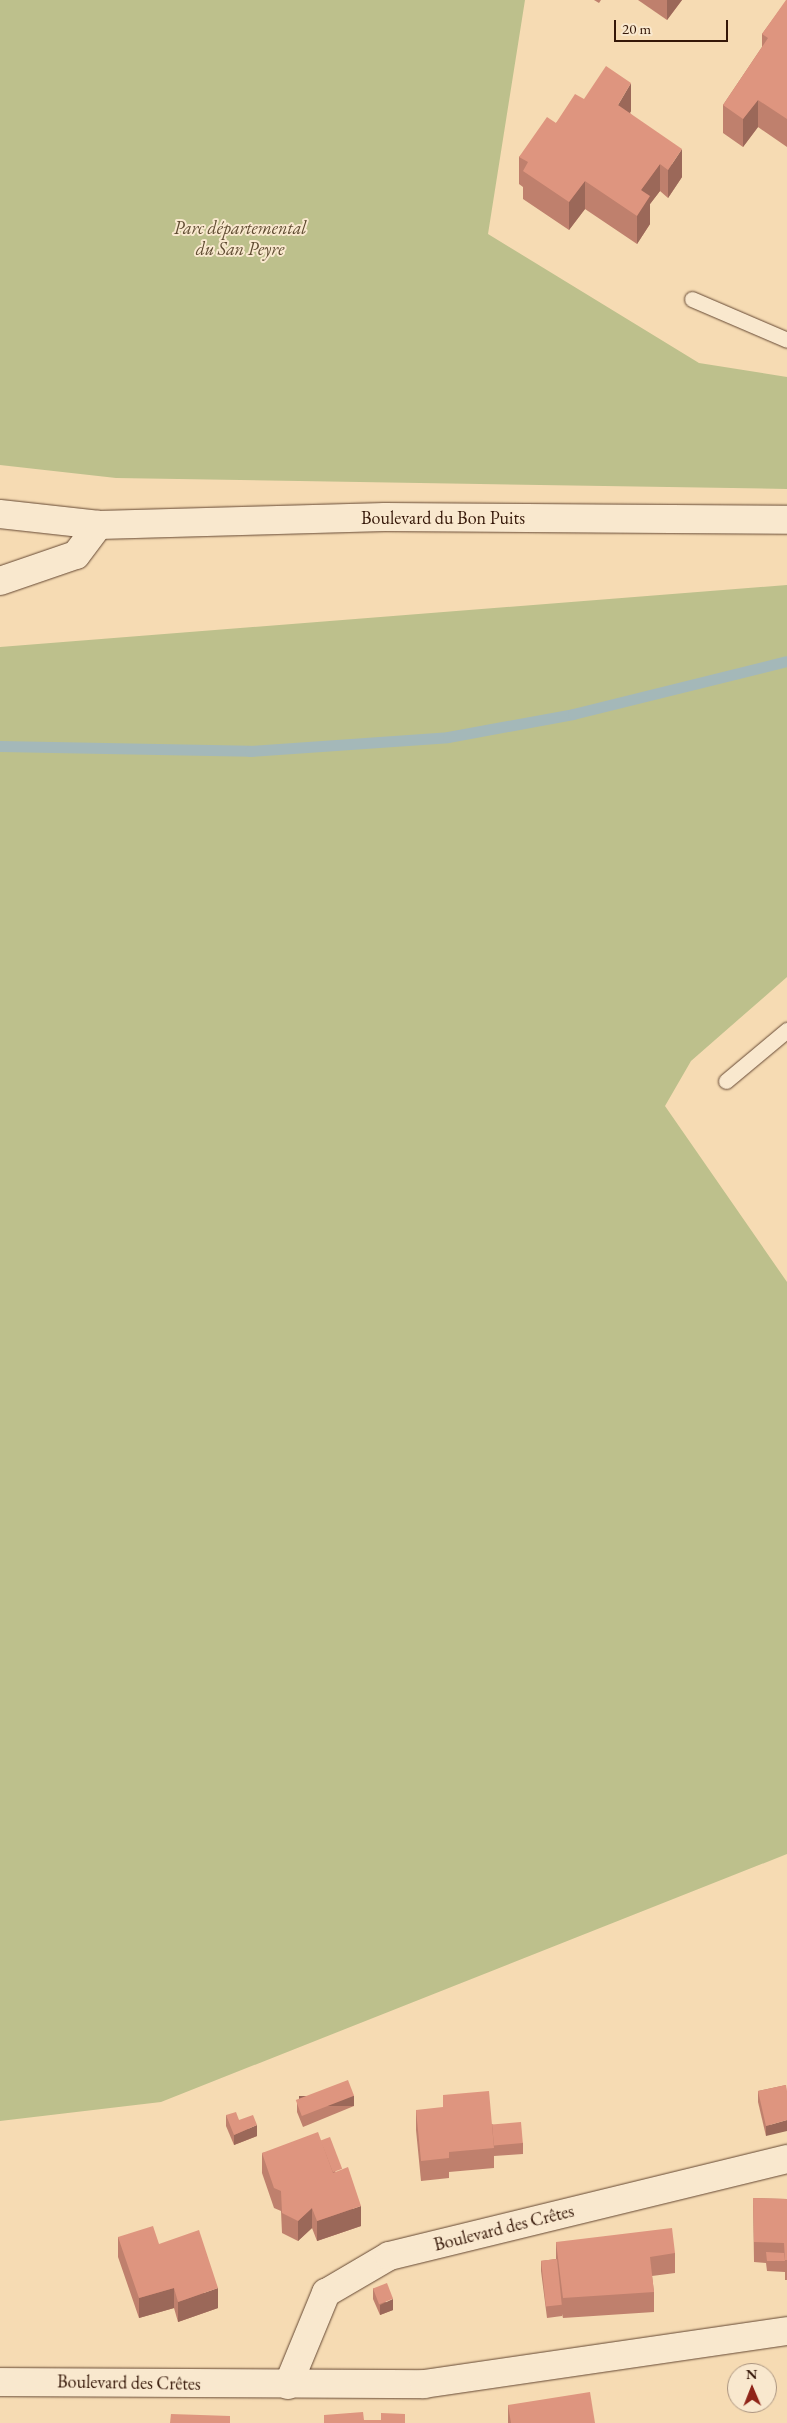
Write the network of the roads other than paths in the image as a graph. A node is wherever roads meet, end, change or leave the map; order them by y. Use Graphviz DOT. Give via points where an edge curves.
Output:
graph roads {
  1 [pos="692,299"];
  2 [pos="787,340"];
  3 [pos="0,514"];
  4 [pos="787,520"];
  5 [pos="99,525"];
  6 [pos="0,581"];
  7 [pos="787,1030"];
  8 [pos="726,1081"];
  9 [pos="787,2158"];
  10 [pos="787,2331"];
  11 [pos="0,2382"];
  12 [pos="288,2385"];
  1 -- 2 [label="lane"];
  3 -- 5 [label="street, Boulevard du Bon Puits"];
  4 -- 5 [label="street, Boulevard du Bon Puits" via="385,516"];
  5 -- 6 [label="street" via="76,555"];
  7 -- 8 [label="lane"];
  9 -- 12 [label="street, Boulevard des Crêtes" via="389,2256 326,2293"];
  10 -- 12 [label="street, Boulevard des Crêtes" via="424,2384"];
  11 -- 12 [label="street, Boulevard des Crêtes"];
}
